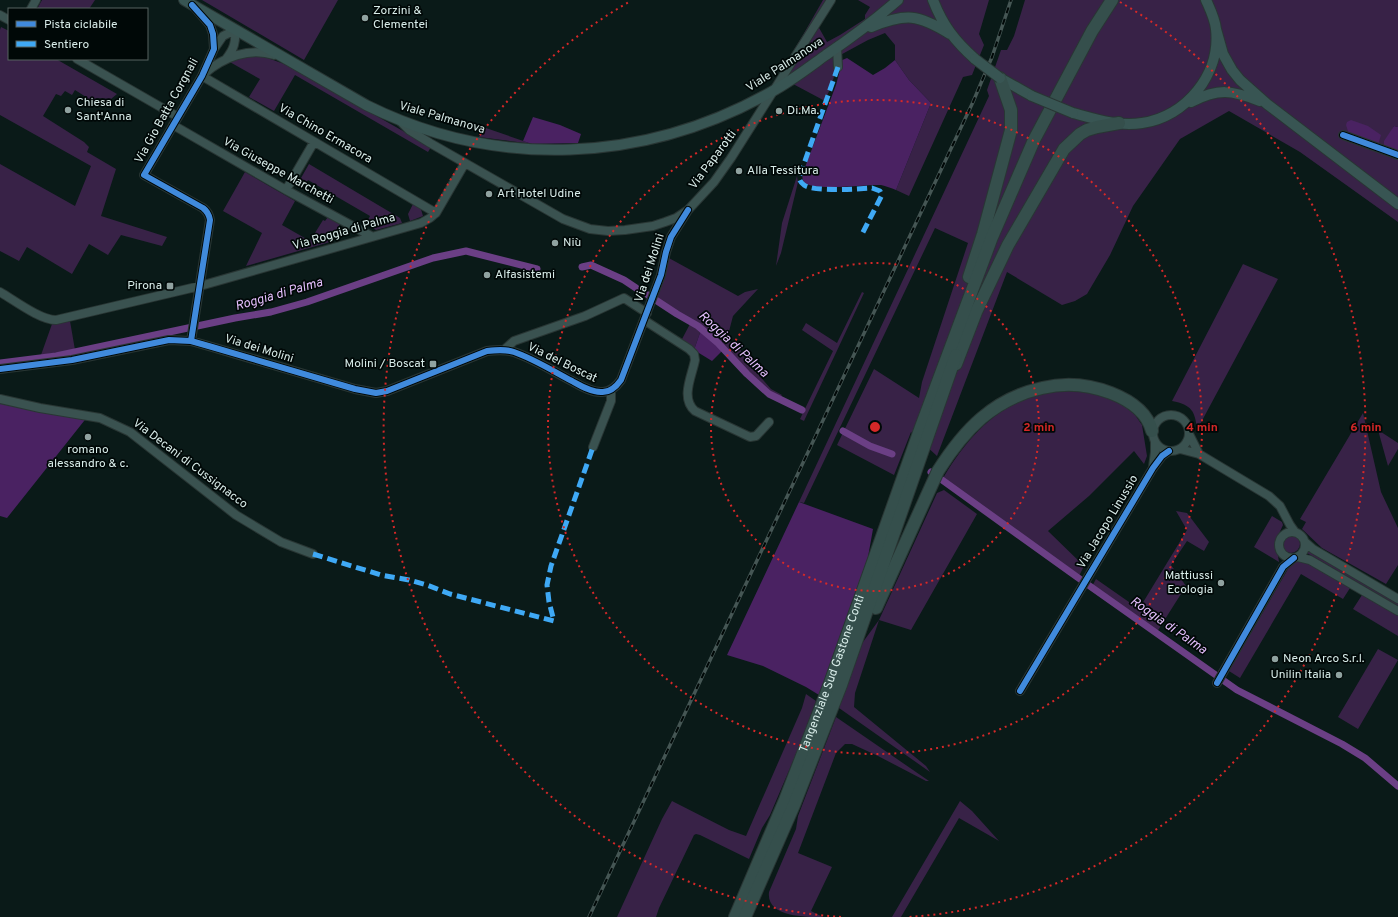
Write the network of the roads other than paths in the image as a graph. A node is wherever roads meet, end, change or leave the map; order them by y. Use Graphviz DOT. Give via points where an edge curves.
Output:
graph roads {
  1 [pos="831,0"];
  2 [pos="898,0"];
  3 [pos="933,0"];
  4 [pos="1112,0"];
  5 [pos="1115,0"];
  6 [pos="1206,0"];
  7 [pos="188,2"];
  8 [pos="1216,29"];
  9 [pos="235,30"];
  10 [pos="861,30"];
  11 [pos="950,34"];
  12 [pos="836,48"];
  13 [pos="214,49"];
  14 [pos="226,59"];
  15 [pos="288,59"];
  16 [pos="79,60"];
  17 [pos="838,67"];
  18 [pos="202,76"];
  19 [pos="1000,78"];
  20 [pos="773,92"];
  21 [pos="1267,104"];
  22 [pos="1181,108"];
  23 [pos="178,117"];
  24 [pos="398,120"];
  25 [pos="1119,123"];
  26 [pos="173,125"];
  27 [pos="1343,135"];
  28 [pos="314,142"];
  29 [pos="1398,155"];
  30 [pos="465,163"];
  31 [pos="286,190"];
  32 [pos="1398,204"];
  33 [pos="688,210"];
  34 [pos="436,213"];
  35 [pos="371,236"];
  36 [pos="200,286"];
  37 [pos="0,292"];
  38 [pos="646,317"];
  39 [pos="191,339"];
  40 [pos="504,350"];
  41 [pos="0,369"];
  42 [pos="611,390"];
  43 [pos="943,396"];
  44 [pos="0,399"];
  45 [pos="769,422"];
  46 [pos="921,427"];
  47 [pos="1189,434"];
  48 [pos="1153,437"];
  49 [pos="593,447"];
  50 [pos="1180,449"];
  51 [pos="1169,451"];
  52 [pos="1199,454"];
  53 [pos="1153,468"];
  54 [pos="1285,515"];
  55 [pos="1295,532"];
  56 [pos="1281,537"];
  57 [pos="1305,542"];
  58 [pos="313,554"];
  59 [pos="1283,555"];
  60 [pos="1296,557"];
  61 [pos="1283,567"];
  62 [pos="1398,598"];
  63 [pos="1398,611"];
  64 [pos="1219,680"];
  65 [pos="841,685"];
  66 [pos="1020,691"];
  67 [pos="735,917"];
  68 [pos="746,917"];
  1 -- 20 [label="street, Via Paparotti"];
  2 -- 10 [label="main road, Viale Palmanova"];
  3 -- 11 [label="main road"];
  4 -- 46 [label="highway" via="1092,31 1034,140 992,237"];
  5 -- 43 [label="highway" via="1063,93 997,240"];
  6 -- 8 [label="main road"];
  7 -- 9 [label="main road, Viale Palmanova"];
  7 -- 13 [label="street" via="210,25"];
  8 -- 21 [label="main road" via="1223,54 1232,70"];
  8 -- 22 [label="main road" via="1216,48 1210,68 1197,92"];
  9 -- 13 [label="street, Via Gio Batta Corgnali" via="223,36"];
  9 -- 14 [label="street, Via Gio Batta Corgnali" via="236,41"];
  9 -- 15 [label="main road, Viale Palmanova"];
  10 -- 11 [label="main road, Viale Palmanova" via="903,17 919,18"];
  10 -- 12 [label="main road, Viale Palmanova"];
  11 -- 19 [label="main road, bridge" via="975,59"];
  12 -- 17 [label="street"];
  12 -- 20 [label="main road, Viale Palmanova"];
  13 -- 18 [label="street, Via Gio Batta Corgnali"];
  14 -- 15 [label="street, Via Gio Batta Corgnali" via="264,52"];
  14 -- 18 [label="street, Via Gio Batta Corgnali"];
  15 -- 24 [label="main road, Viale Palmanova" via="366,105"];
  16 -- 23 [label="street"];
  18 -- 23 [label="street, Via Gio Batta Corgnali"];
  18 -- 28 [label="street, Via Chino Ermacora"];
  19 -- 25 [label="main road, bridge" via="1032,96 1073,113"];
  19 -- 46 [label="highway" via="1011,110 1009,137 983,234"];
  20 -- 24 [label="main road, Viale Palmanova" via="727,114 677,133 633,144 593,149 539,150 488,145"];
  20 -- 33 [label="street, Via Paparotti" via="714,182"];
  21 -- 22 [label="main road" via="1240,94 1219,92"];
  21 -- 32 [label="main road"];
  22 -- 25 [label="main road" via="1151,121"];
  23 -- 26 [label="street, Via Gio Batta Corgnali"];
  24 -- 30 [label="street, Via Paparotti" via="409,130"];
  25 -- 43 [label="highway" via="1087,130 1064,149 1005,252 976,312"];
  26 -- 31 [label="street, Via Giuseppe Marchetti"];
  26 -- 36 [label="street, Via Gio Batta Corgnali" via="144,175 208,213 210,220"];
  27 -- 29 [label="street"];
  28 -- 31 [label="street"];
  28 -- 34 [label="street, Via Chino Ermacora"];
  30 -- 33 [label="street, Via Paparotti" via="563,219 590,229 608,231 640,228 676,218"];
  30 -- 34 [label="street, Via Roggia di Palma"];
  31 -- 35 [label="street, Via Giuseppe Marchetti"];
  33 -- 38 [label="street, Via dei Molini" via="671,237"];
  34 -- 35 [label="street, Via Roggia di Palma" via="421,223"];
  35 -- 36 [label="street, Via Roggia di Palma"];
  36 -- 37 [label="street, Via Roggia di Palma" via="56,320 41,316"];
  36 -- 39 [label="street, Via Gio Batta Corgnali"];
  38 -- 40 [label="street, Via dei Molini" via="626,298 621,298 586,316 514,341"];
  38 -- 42 [label="street" via="621,380"];
  38 -- 45 [label="street" via="694,354 695,362 687,398 695,411 750,437 756,436"];
  39 -- 40 [label="street, Via dei Molini" via="355,389 376,392 387,391 487,351"];
  39 -- 41 [label="street, Via dei Molini" via="158,342 72,360"];
  40 -- 42 [label="street, Via del Boscat" via="525,357 590,390"];
  42 -- 49 [label="street" via="611,401"];
  43 -- 65 [label="highway, Tangenziale Sud Gastone Conti"];
  44 -- 58 [label="street, Via Decani di Cussignacco" via="90,416 112,423 130,432 236,515 281,542"];
  46 -- 67 [label="highway, Tangenziale Sud Gastone Conti" via="829,686 785,800"];
  47 -- 48 [label="street" via="1186,422 1181,417 1169,414 1157,420"];
  47 -- 50 [label="street" via="1188,440"];
  47 -- 52 [label="street"];
  48 -- 51 [label="street" via="1163,450"];
  48 -- 53 [label="street, Via Jacopo Linussio"];
  48 -- 65 [label="highway" via="1148,421 1141,412 1120,397 1081,385 1052,386 1013,397 984,415 949,454 936,474"];
  50 -- 51 [label="street"];
  50 -- 52 [label="street"];
  51 -- 53 [label="street, Via Jacopo Linussio"];
  52 -- 54 [label="street" via="1269,496"];
  53 -- 66 [label="street, Via Jacopo Linussio"];
  54 -- 55 [label="street"];
  54 -- 56 [label="street" via="1285,527"];
  55 -- 56 [label="street" via="1287,532"];
  55 -- 57 [label="street" via="1302,535"];
  56 -- 59 [label="street" via="1278,544"];
  57 -- 60 [label="street" via="1304,551"];
  57 -- 62 [label="street"];
  59 -- 60 [label="street"];
  59 -- 61 [label="street"];
  60 -- 61 [label="street"];
  60 -- 63 [label="street" via="1310,560"];
  61 -- 64 [label="street"];
  65 -- 68 [label="highway, Tangenziale Sud Gastone Conti"];
}
